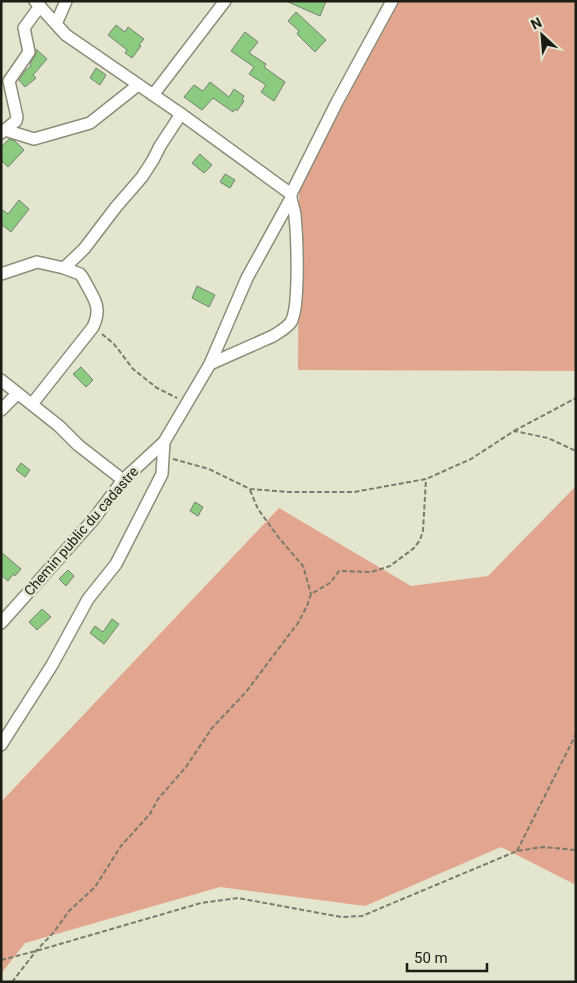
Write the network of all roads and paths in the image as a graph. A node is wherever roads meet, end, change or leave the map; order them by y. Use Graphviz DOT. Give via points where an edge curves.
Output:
graph roads {
  1 [pos="66,1"];
  2 [pos="225,1"];
  3 [pos="392,1"];
  4 [pos="37,4"];
  5 [pos="56,24"];
  6 [pos="138,85"];
  7 [pos="153,96"];
  8 [pos="181,114"];
  9 [pos="3,132"];
  10 [pos="291,197"];
  11 [pos="64,268"];
  12 [pos="1,274"];
  13 [pos="93,327"];
  14 [pos="210,364"];
  15 [pos="1,380"];
  16 [pos="17,394"];
  17 [pos="576,398"];
  18 [pos="188,403"];
  19 [pos="32,404"];
  20 [pos="1,410"];
  21 [pos="514,431"];
  22 [pos="164,442"];
  23 [pos="576,451"];
  24 [pos="164,456"];
  25 [pos="426,479"];
  26 [pos="123,480"];
  27 [pos="250,489"];
  28 [pos="311,594"];
  29 [pos="1,623"];
  30 [pos="576,734"];
  31 [pos="1,745"];
  32 [pos="576,850"];
  33 [pos="517,851"];
  34 [pos="36,951"];
  35 [pos="1,960"];
  36 [pos="12,982"];
  1 -- 5 [label="street"];
  2 -- 7 [label="street"];
  3 -- 10 [label="street, Chemin public du cadastre" via="337,102"];
  4 -- 5 [label="street"];
  4 -- 9 [label="street" via="24,28 29,52 9,81 16,121"];
  5 -- 6 [label="street" via="66,35"];
  6 -- 7 [label="street"];
  6 -- 9 [label="street" via="90,123 34,139"];
  7 -- 8 [label="street"];
  8 -- 10 [label="street"];
  8 -- 11 [label="street" via="142,177 84,249"];
  10 -- 14 [label="street, Chemin public du cadastre" via="247,278"];
  10 -- 14 [label="street" via="295,213 296,288 290,323 273,336"];
  11 -- 12 [label="street" via="37,262"];
  11 -- 13 [label="street" via="84,278 98,310"];
  13 -- 18 [label="path" via="114,344 133,369 158,388"];
  13 -- 19 [label="street"];
  14 -- 18 [label="street, Chemin public du cadastre"];
  15 -- 16 [label="street"];
  16 -- 19 [label="street"];
  16 -- 20 [label="street"];
  17 -- 21 [label="path"];
  18 -- 22 [label="street, Chemin public du cadastre"];
  19 -- 26 [label="street"];
  21 -- 23 [label="path" via="548,438"];
  21 -- 25 [label="path" via="471,459"];
  22 -- 24 [label="street"];
  22 -- 26 [label="street, Chemin public du cadastre"];
  24 -- 27 [label="path" via="209,469"];
  24 -- 31 [label="street" via="162,474 116,564 88,599 52,665"];
  25 -- 27 [label="path" via="354,492"];
  25 -- 28 [label="path" via="423,531 414,548 390,566 371,572 339,571 330,583"];
  26 -- 29 [label="street, Chemin public du cadastre" via="93,520"];
  27 -- 28 [label="path" via="258,509 303,566"];
  28 -- 34 [label="path" via="298,622 256,678 212,728 186,767 121,846 95,887 69,911"];
  30 -- 33 [label="path"];
  32 -- 33 [label="path" via="543,847"];
  33 -- 34 [label="path" via="362,916 341,916 238,898 224,899 145,918"];
  34 -- 35 [label="path"];
  34 -- 36 [label="path"];
}
